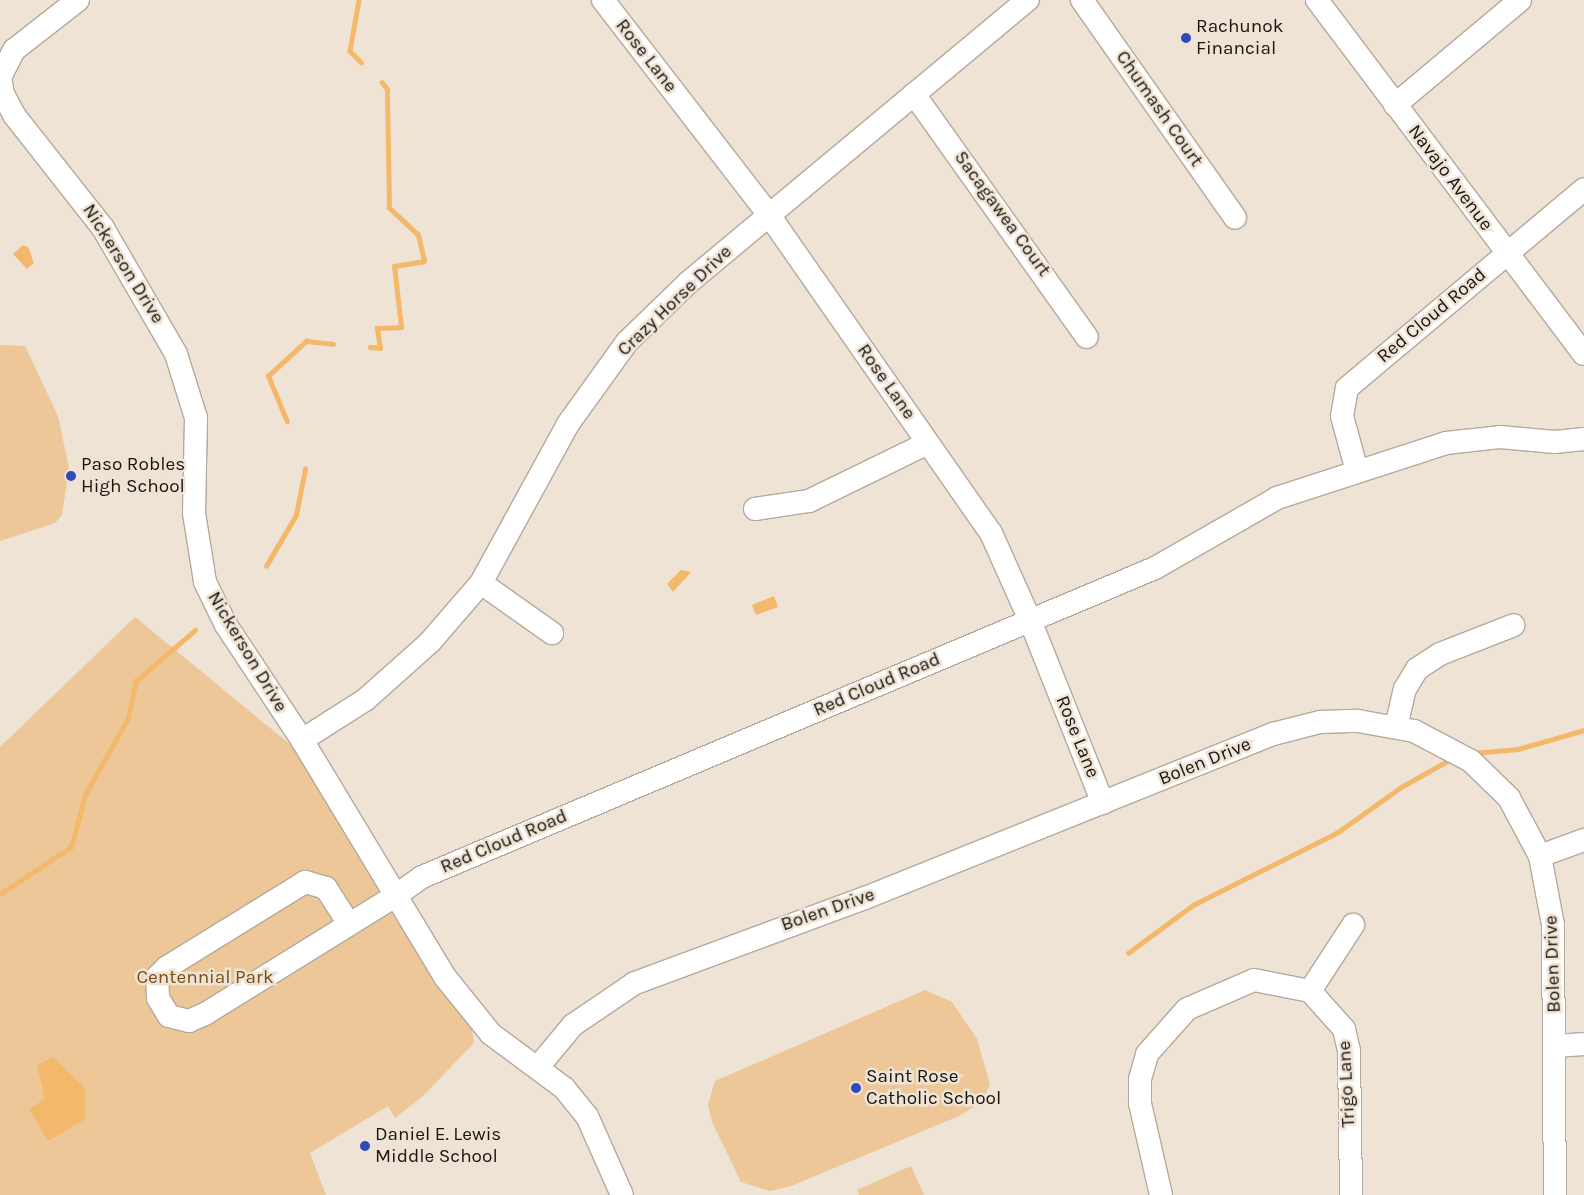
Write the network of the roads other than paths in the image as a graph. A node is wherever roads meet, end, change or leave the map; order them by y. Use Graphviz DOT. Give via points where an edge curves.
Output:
graph roads {
  1 [pos="78,0"];
  2 [pos="602,0"];
  3 [pos="1028,0"];
  4 [pos="1082,0"];
  5 [pos="1317,0"];
  6 [pos="1520,0"];
  7 [pos="914,94"];
  8 [pos="1395,105"];
  9 [pos="1584,189"];
  10 [pos="769,215"];
  11 [pos="1235,218"];
  12 [pos="1507,254"];
  13 [pos="1087,337"];
  14 [pos="1584,354"];
  15 [pos="1584,439"];
  16 [pos="928,443"];
  17 [pos="1357,471"];
  18 [pos="755,510"];
  19 [pos="481,583"];
  20 [pos="1030,620"];
  21 [pos="1514,625"];
  22 [pos="552,634"];
  23 [pos="1396,727"];
  24 [pos="302,740"];
  25 [pos="1102,803"];
  26 [pos="1584,840"];
  27 [pos="1540,856"];
  28 [pos="395,896"];
  29 [pos="349,924"];
  30 [pos="1353,925"];
  31 [pos="1310,991"];
  32 [pos="1584,1044"];
  33 [pos="1556,1046"];
  34 [pos="538,1067"];
  35 [pos="622,1195"];
  36 [pos="1161,1195"];
  37 [pos="1351,1195"];
  38 [pos="1555,1195"];
  1 -- 24 [label="street, Nickerson Drive" via="14,50 0,77 3,94 14,115 103,228 176,354 196,418 194,513 205,582 226,625"];
  2 -- 10 [label="street, Rose Lane"];
  3 -- 7 [label="street, Crazy Horse Drive"];
  4 -- 11 [label="street, Chumash Court"];
  5 -- 8 [label="street, Navajo Avenue"];
  6 -- 8 [label="street"];
  7 -- 10 [label="street, Crazy Horse Drive"];
  7 -- 13 [label="street, Sacagawea Court"];
  8 -- 12 [label="street, Navajo Avenue"];
  9 -- 12 [label="street, Red Cloud Road"];
  10 -- 16 [label="street, Rose Lane"];
  10 -- 19 [label="street, Crazy Horse Drive" via="627,342 568,424"];
  12 -- 14 [label="street, Navajo Avenue"];
  12 -- 17 [label="street, Red Cloud Road" via="1347,388 1342,416"];
  15 -- 17 [label="street, Red Cloud Road" via="1555,442 1473,438"];
  16 -- 18 [label="street" via="809,501"];
  16 -- 20 [label="street, Rose Lane" via="991,534"];
  17 -- 20 [label="street, Red Cloud Road" via="1277,498 1155,568"];
  19 -- 22 [label="street"];
  19 -- 24 [label="street, Crazy Horse Drive" via="430,642 372,694"];
  20 -- 25 [label="street, Rose Lane"];
  20 -- 28 [label="street, Red Cloud Road" via="422,877"];
  21 -- 23 [label="street" via="1440,654 1417,669 1405,689"];
  23 -- 25 [label="street, Bolen Drive" via="1320,722 1273,734"];
  23 -- 27 [label="street, Bolen Drive" via="1446,746 1492,779 1524,821"];
  24 -- 28 [label="street, Nickerson Drive"];
  25 -- 34 [label="street, Bolen Drive" via="865,898 635,984 573,1025"];
  26 -- 27 [label="street"];
  27 -- 33 [label="street, Bolen Drive" via="1553,925"];
  28 -- 29 [label="street, Red Cloud Road"];
  28 -- 34 [label="street, Nickerson Drive" via="473,1015 491,1034"];
  29 -- 29 [label="street, Red Cloud Road" via="326,888 305,882 166,968 157,976 158,998 169,1016 189,1021"];
  30 -- 31 [label="street"];
  31 -- 36 [label="street" via="1254,980 1222,991 1187,1009 1147,1054 1140,1080 1140,1103"];
  31 -- 37 [label="street, Trigo Lane" via="1336,1017 1349,1051"];
  32 -- 33 [label="street"];
  33 -- 38 [label="street, Bolen Drive"];
  34 -- 35 [label="street, Nickerson Drive" via="587,1116"];
}
